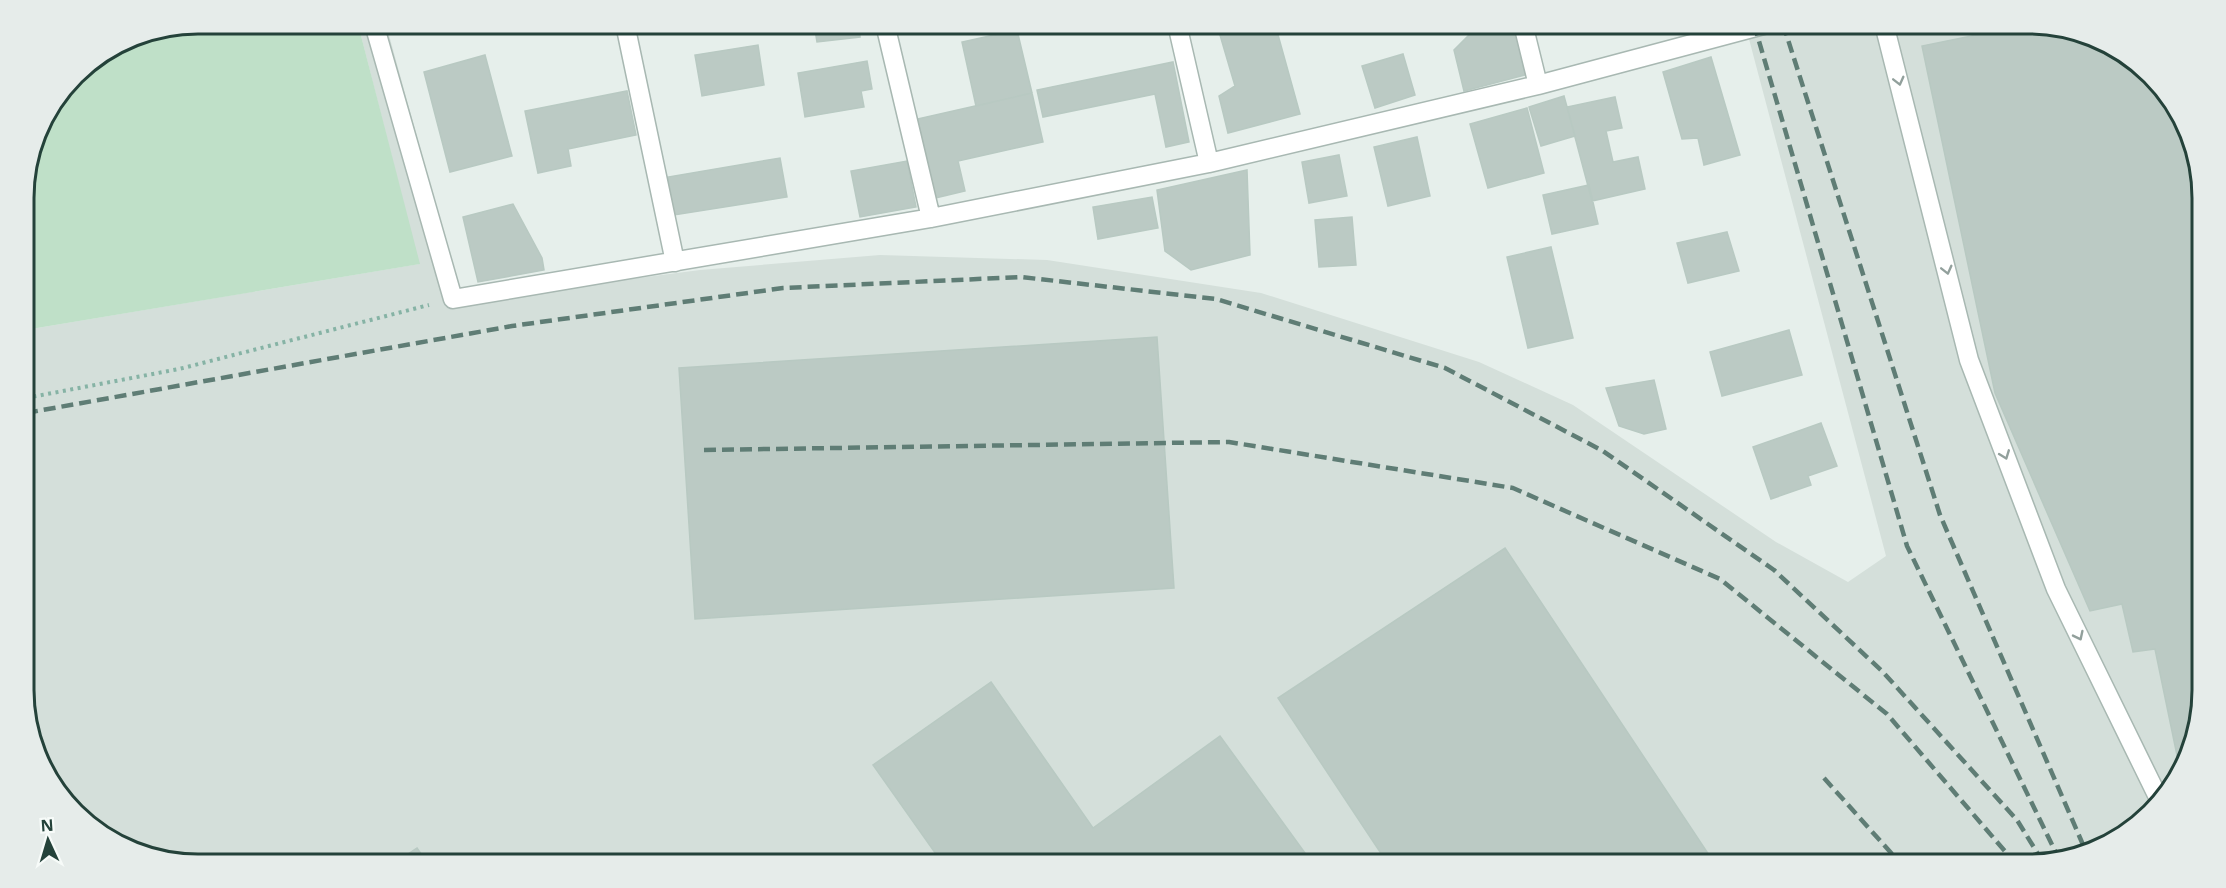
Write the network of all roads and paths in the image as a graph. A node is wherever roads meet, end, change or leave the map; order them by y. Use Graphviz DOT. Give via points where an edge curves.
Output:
graph roads {
  1 [pos="377,34"];
  2 [pos="627,34"];
  3 [pos="887,34"];
  4 [pos="1180,34"];
  5 [pos="1525,34"];
  6 [pos="1729,34"];
  7 [pos="1887,34"];
  8 [pos="1538,85"];
  9 [pos="1209,163"];
  10 [pos="931,218"];
  11 [pos="675,262"];
  12 [pos="453,299"];
  13 [pos="35,396"];
  14 [pos="2156,792"];
  1 -- 12 [label="street"];
  2 -- 11 [label="street"];
  3 -- 10 [label="street"];
  4 -- 9 [label="street"];
  5 -- 8 [label="street"];
  6 -- 8 [label="street"];
  7 -- 14 [label="street, one-way" via="1970,360 2056,589"];
  8 -- 9 [label="street"];
  9 -- 10 [label="street"];
  10 -- 11 [label="street"];
  11 -- 12 [label="street"];
  12 -- 13 [label="path" via="179,369"];
}
